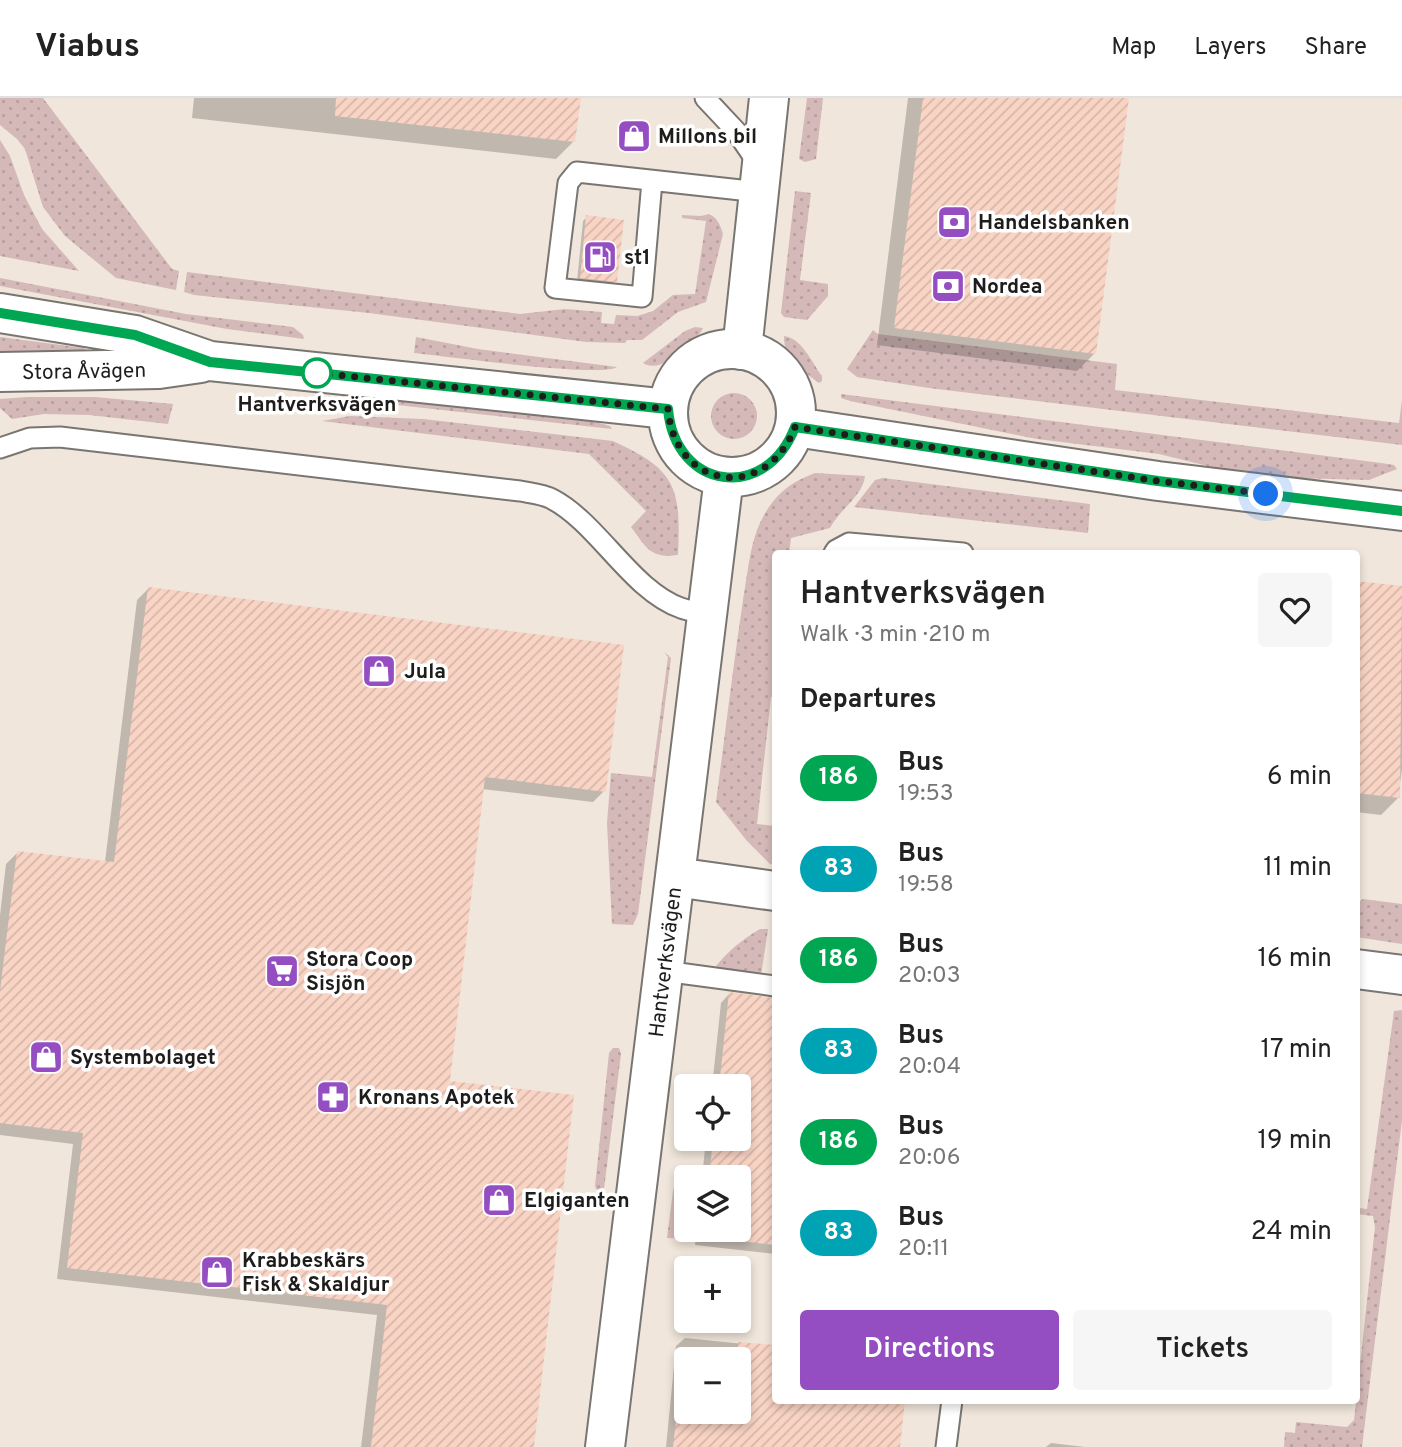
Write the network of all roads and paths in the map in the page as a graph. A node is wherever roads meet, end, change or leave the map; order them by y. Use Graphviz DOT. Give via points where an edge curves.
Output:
graph roads {
  1 [pos="705,98"];
  2 [pos="769,98"];
  3 [pos="760,180"];
  4 [pos="652,181"];
  5 [pos="0,313"];
  6 [pos="742,350"];
  7 [pos="210,362"];
  8 [pos="0,372"];
  9 [pos="668,409"];
  10 [pos="795,427"];
  11 [pos="0,449"];
  12 [pos="724,477"];
  13 [pos="1402,511"];
  14 [pos="836,550"];
  15 [pos="929,550"];
  16 [pos="707,614"];
  17 [pos="675,877"];
  18 [pos="772,891"];
  19 [pos="1360,970"];
  20 [pos="664,971"];
  21 [pos="1402,975"];
  22 [pos="772,986"];
  23 [pos="951,1404"];
  24 [pos="605,1447"];
  25 [pos="946,1447"];
  1 -- 3 [label="lane" via="736,131"];
  2 -- 3 [label="street"];
  3 -- 4 [label="lane"];
  3 -- 6 [label="street"];
  4 -- 4 [label="lane" via="642,297 555,288 568,183 577,172"];
  5 -- 7 [label="street, Stora Åvägen" via="135,335"];
  6 -- 9 [label="street" via="720,350 692,364 673,388"];
  6 -- 10 [label="street" via="762,356 790,386 796,406"];
  7 -- 8 [label="street, Stora Åvägen" via="159,369"];
  7 -- 9 [label="street, Stora Åvägen"];
  9 -- 12 [label="street" via="669,428 683,454 705,472"];
  10 -- 12 [label="street" via="788,445 761,471"];
  10 -- 13 [label="street" via="1158,481"];
  11 -- 16 [label="lane" via="30,438 60,437 549,497 575,513 653,592 679,608"];
  12 -- 16 [label="street, Hantverksvägen"];
  14 -- 15 [label="lane" via="849,543"];
  16 -- 17 [label="street, Hantverksvägen"];
  17 -- 18 [label="street"];
  17 -- 20 [label="street, Hantverksvägen"];
  19 -- 21 [label="street"];
  20 -- 22 [label="lane"];
  20 -- 24 [label="street, Hantverksvägen"];
  23 -- 25 [label="lane"];
}
